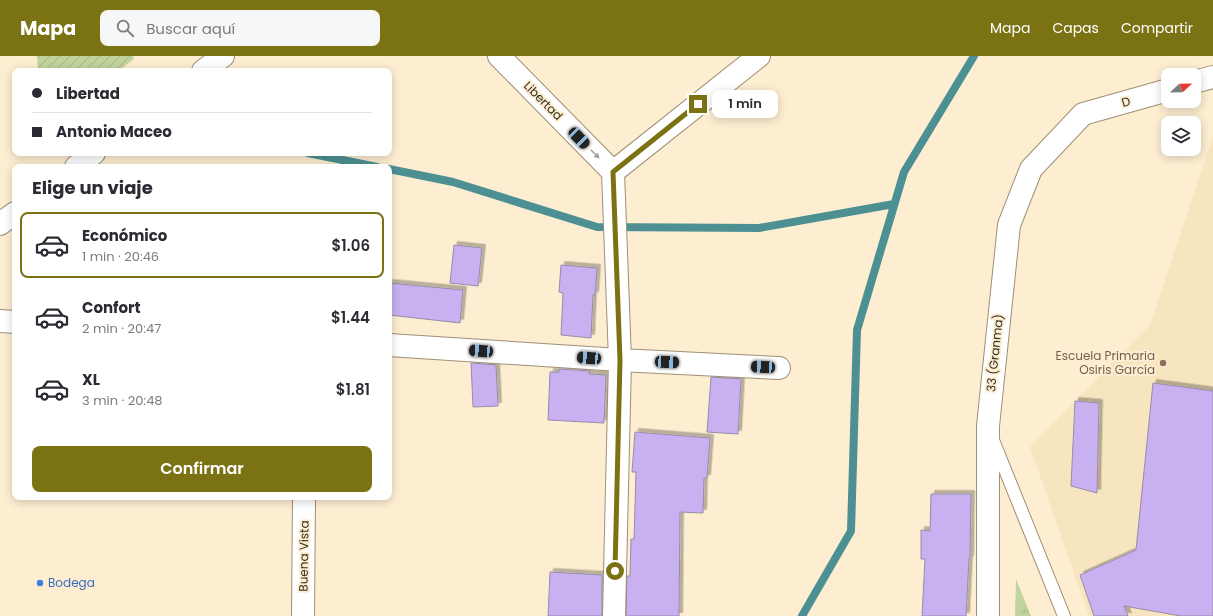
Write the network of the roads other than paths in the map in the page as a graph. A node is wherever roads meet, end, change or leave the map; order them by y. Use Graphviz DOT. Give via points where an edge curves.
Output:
graph roads {
  1 [pos="223,56"];
  2 [pos="499,56"];
  3 [pos="759,56"];
  4 [pos="207,68"];
  5 [pos="1213,77"];
  6 [pos="1201,80"];
  7 [pos="1161,92"];
  8 [pos="1083,114"];
  9 [pos="90,156"];
  10 [pos="80,164"];
  11 [pos="613,172"];
  12 [pos="12,215"];
  13 [pos="0,224"];
  14 [pos="0,321"];
  15 [pos="12,322"];
  16 [pos="392,344"];
  17 [pos="620,360"];
  18 [pos="778,368"];
  19 [pos="988,426"];
  20 [pos="304,500"];
  21 [pos="303,616"];
  22 [pos="614,616"];
  23 [pos="988,616"];
  24 [pos="1064,616"];
  1 -- 4 [label="street"];
  2 -- 11 [label="street, Libertad, one-way"];
  3 -- 11 [label="street"];
  5 -- 6 [label="street"];
  7 -- 8 [label="street, D"];
  8 -- 19 [label="street, 33 (Granma)" via="1031,169 1009,225"];
  9 -- 10 [label="street"];
  11 -- 17 [label="street"];
  12 -- 13 [label="street"];
  14 -- 15 [label="street"];
  16 -- 17 [label="street"];
  17 -- 18 [label="street"];
  17 -- 22 [label="street"];
  19 -- 23 [label="street, 33 (Granma)"];
  19 -- 24 [label="lane"];
  20 -- 21 [label="street, Buena Vista"];
}
